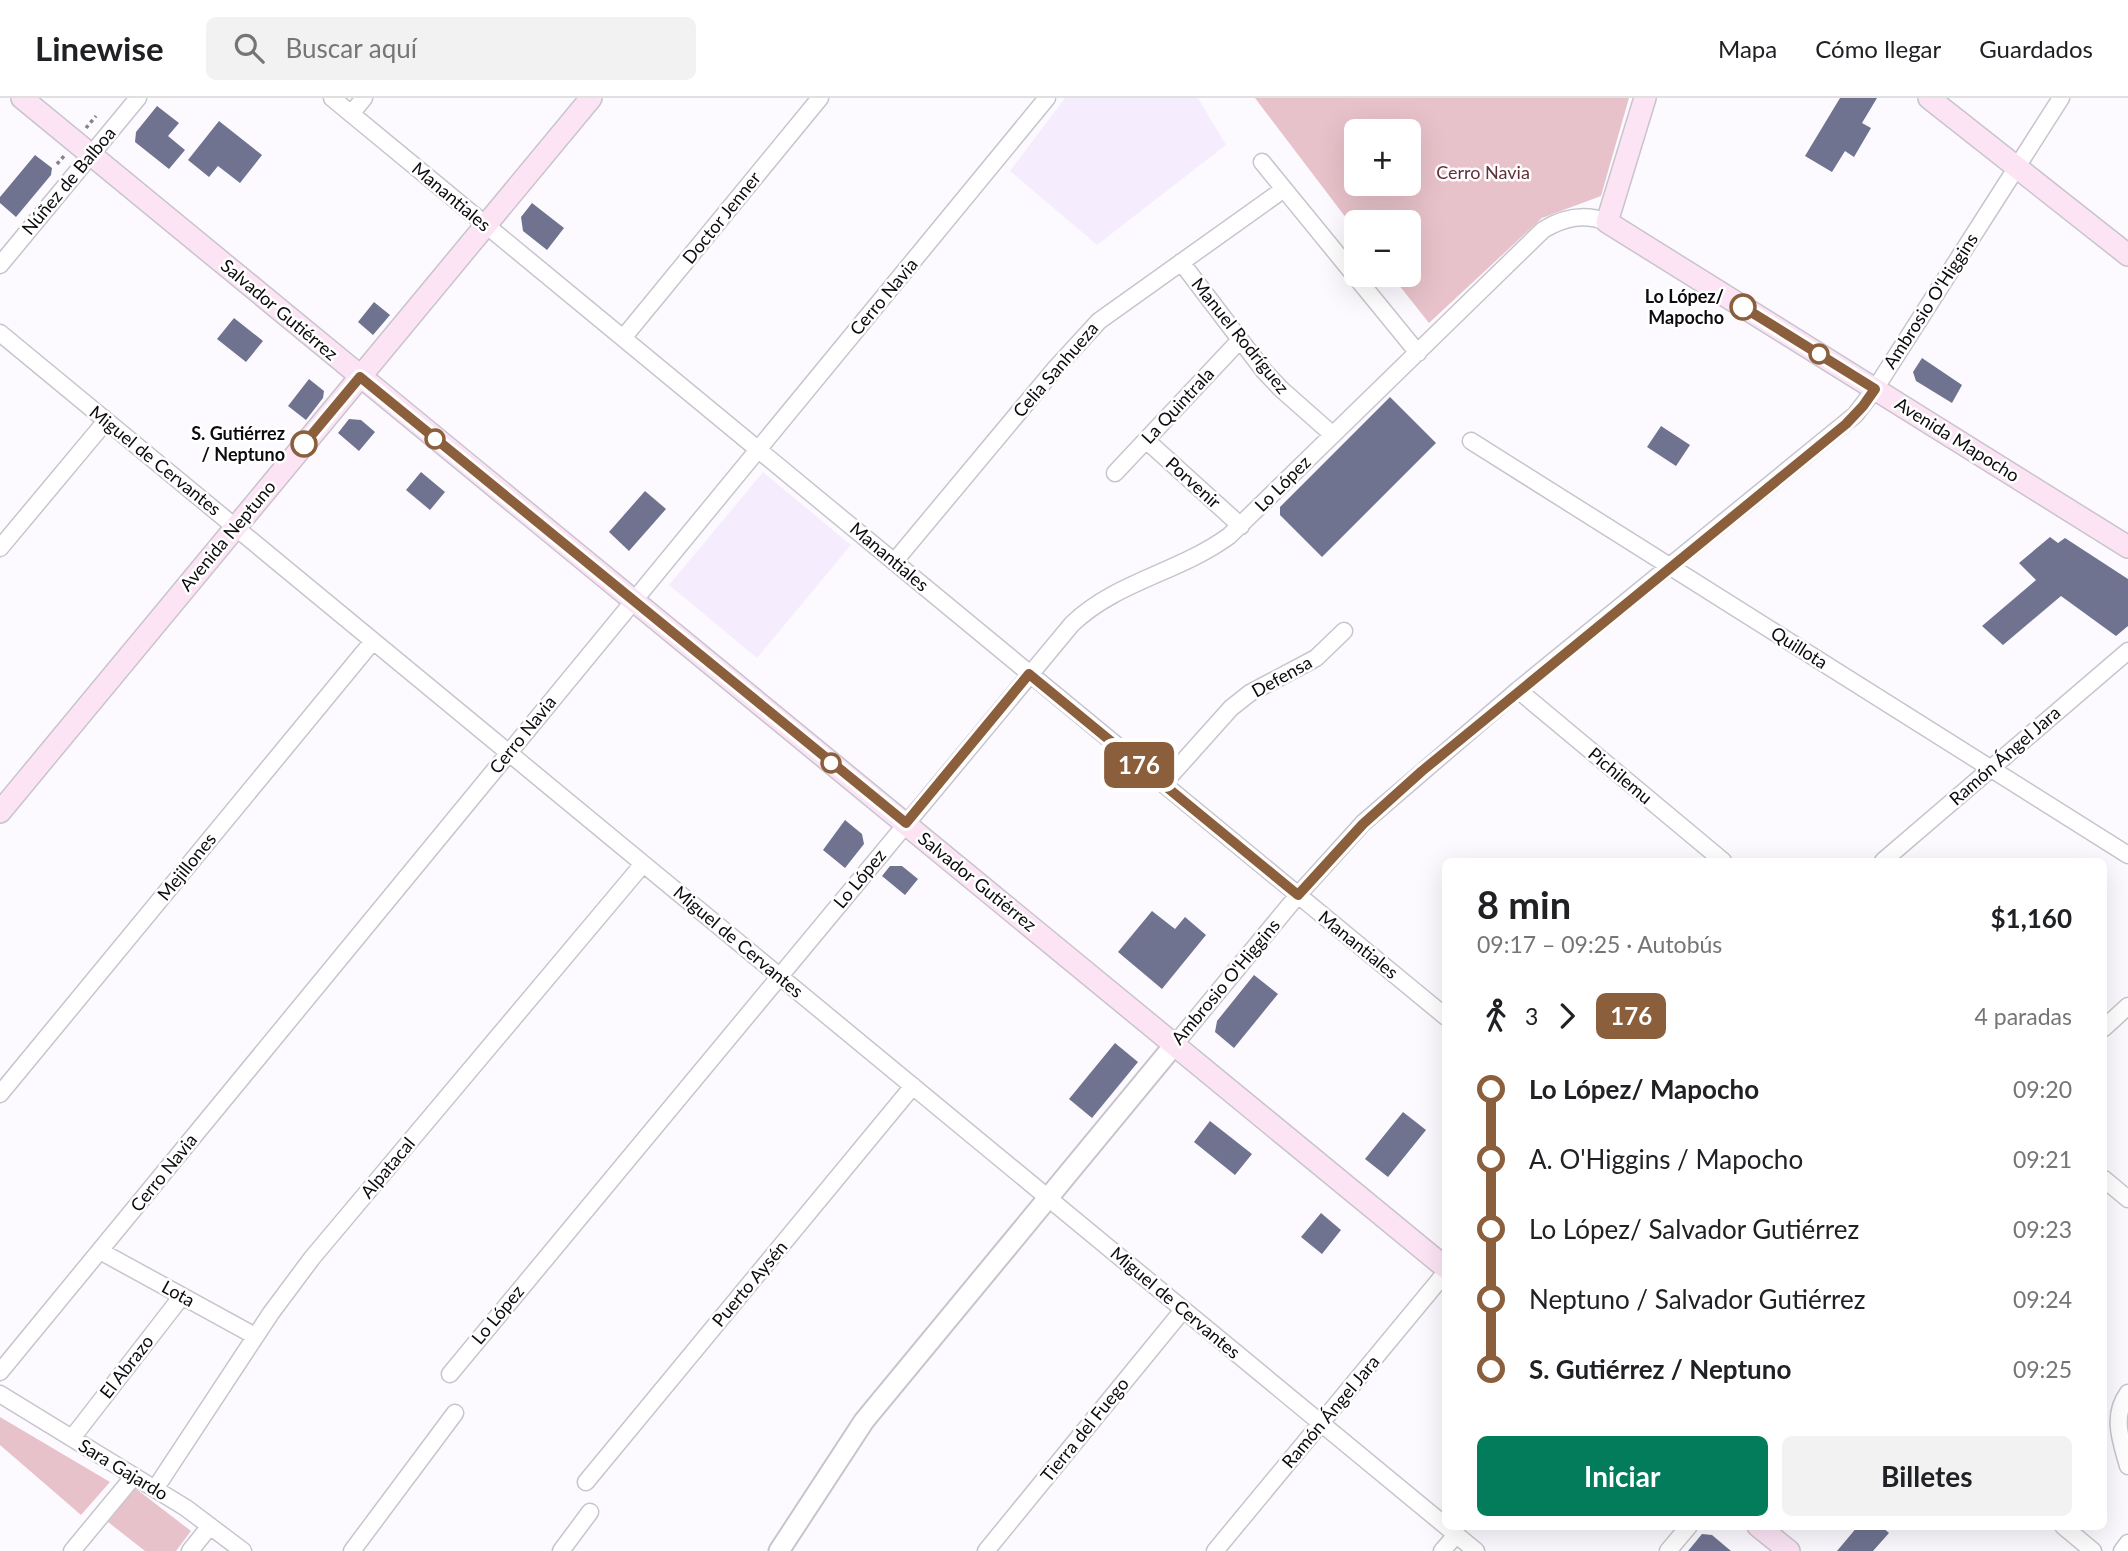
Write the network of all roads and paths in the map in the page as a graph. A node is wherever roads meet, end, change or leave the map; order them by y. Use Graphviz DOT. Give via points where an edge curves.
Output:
graph roads {
  1 [pos="22,98"];
  2 [pos="138,98"];
  3 [pos="332,98"];
  4 [pos="364,98"];
  5 [pos="591,98"];
  6 [pos="820,98"];
  7 [pos="1047,98"];
  8 [pos="1645,98"];
  9 [pos="1929,98"];
  10 [pos="2061,98"];
  11 [pos="351,114"];
  12 [pos="91,155"];
  13 [pos="1262,162"];
  14 [pos="2017,168"];
  15 [pos="1283,189"];
  16 [pos="1607,222"];
  17 [pos="485,225"];
  18 [pos="2128,255"];
  19 [pos="1181,262"];
  20 [pos="0,265"];
  21 [pos="0,333"];
  22 [pos="623,338"];
  23 [pos="1240,340"];
  24 [pos="1418,353"];
  25 [pos="360,377"];
  26 [pos="1875,389"];
  27 [pos="106,421"];
  28 [pos="1334,435"];
  29 [pos="1146,440"];
  30 [pos="1471,441"];
  31 [pos="758,450"];
  32 [pos="1115,473"];
  33 [pos="1241,526"];
  34 [pos="235,527"];
  35 [pos="2128,547"];
  36 [pos="0,548"];
  37 [pos="894,562"];
  38 [pos="1669,566"];
  39 [pos="633,602"];
  40 [pos="1344,631"];
  41 [pos="373,641"];
  42 [pos="2128,651"];
  43 [pos="1029,674"];
  44 [pos="1518,690"];
  45 [pos="508,752"];
  46 [pos="1991,769"];
  47 [pos="1163,784"];
  48 [pos="0,812"];
  49 [pos="906,823"];
  50 [pos="2128,855"];
  51 [pos="1719,858"];
  52 [pos="1887,858"];
  53 [pos="643,864"];
  54 [pos="1298,895"];
  55 [pos="779,976"];
  56 [pos="2128,1006"];
  57 [pos="1442,1007"];
  58 [pos="2107,1025"];
  59 [pos="1175,1044"];
  60 [pos="913,1086"];
  61 [pos="0,1094"];
  62 [pos="2107,1182"];
  63 [pos="1048,1198"];
  64 [pos="2128,1199"];
  65 [pos="100,1251"];
  66 [pos="1442,1267"];
  67 [pos="1442,1275"];
  68 [pos="182,1296"];
  69 [pos="1183,1310"];
  70 [pos="256,1336"];
  71 [pos="0,1372"];
  72 [pos="450,1374"];
  73 [pos="2128,1393"];
  74 [pos="0,1394"];
  75 [pos="455,1413"];
  76 [pos="1321,1424"];
  77 [pos="72,1438"];
  78 [pos="2128,1466"];
  79 [pos="134,1476"];
  80 [pos="586,1482"];
  81 [pos="155,1489"];
  82 [pos="590,1512"];
  83 [pos="1442,1523"];
  84 [pos="210,1526"];
  85 [pos="1450,1530"];
  86 [pos="1686,1530"];
  87 [pos="1763,1530"];
  88 [pos="2068,1530"];
  89 [pos="1456,1535"];
  90 [pos="2128,1543"];
  91 [pos="72,1551"];
  92 [pos="190,1551"];
  93 [pos="243,1551"];
  94 [pos="352,1551"];
  95 [pos="561,1551"];
  96 [pos="779,1551"];
  97 [pos="986,1551"];
  98 [pos="1215,1551"];
  99 [pos="1442,1551"];
  100 [pos="1476,1551"];
  101 [pos="1668,1551"];
  102 [pos="1788,1551"];
  103 [pos="2093,1551"];
  104 [pos="2122,1551"];
  1 -- 12 [label="main road, Salvador Gutiérrez"];
  2 -- 12 [label="street, Núñez de Balboa"];
  3 -- 11 [label="street, Manantiales"];
  4 -- 11 [label="street"];
  5 -- 17 [label="main road, Avenida Neptuno"];
  6 -- 22 [label="street, Doctor Jenner"];
  7 -- 31 [label="street, Cerro Navia"];
  8 -- 16 [label="main road"];
  9 -- 14 [label="main road"];
  10 -- 14 [label="street, Ambrosio O'Higgins"];
  11 -- 17 [label="street, Manantiales"];
  12 -- 20 [label="street, Núñez de Balboa"];
  12 -- 25 [label="main road, Salvador Gutiérrez"];
  13 -- 15 [label="street"];
  14 -- 18 [label="main road"];
  14 -- 26 [label="street, Ambrosio O'Higgins"];
  15 -- 19 [label="street, Celia Sanhueza"];
  15 -- 24 [label="street"];
  16 -- 24 [label="street, Lo López" via="1576,216 1543,230"];
  16 -- 26 [label="main road, Avenida Mapocho"];
  17 -- 22 [label="street, Manantiales"];
  17 -- 25 [label="main road, Avenida Neptuno"];
  19 -- 23 [label="street, Manuel Rodríguez"];
  19 -- 37 [label="street, Celia Sanhueza" via="1099,321"];
  21 -- 27 [label="street, Miguel de Cervantes"];
  22 -- 31 [label="street, Manantiales"];
  23 -- 28 [label="street, Manuel Rodríguez" via="1281,389"];
  23 -- 29 [label="street, La Quintrala"];
  24 -- 28 [label="street, Lo López"];
  25 -- 34 [label="main road, Avenida Neptuno"];
  25 -- 39 [label="main road, Salvador Gutiérrez"];
  26 -- 35 [label="main road, Avenida Mapocho"];
  26 -- 38 [label="street, Ambrosio O'Higgins" via="1846,424"];
  27 -- 34 [label="street, Miguel de Cervantes"];
  27 -- 36 [label="street"];
  28 -- 33 [label="street, Lo López"];
  29 -- 32 [label="street, La Quintrala"];
  29 -- 33 [label="street, Porvenir"];
  30 -- 38 [label="street, Quillota"];
  31 -- 37 [label="street, Manantiales"];
  31 -- 39 [label="street, Cerro Navia"];
  33 -- 43 [label="street, Lo López" via="1201,555 1102,599 1072,624"];
  34 -- 41 [label="street, Miguel de Cervantes"];
  34 -- 48 [label="main road, Avenida Neptuno"];
  37 -- 43 [label="street, Manantiales"];
  38 -- 44 [label="street, Ambrosio O'Higgins"];
  38 -- 46 [label="street, Quillota"];
  39 -- 45 [label="street, Cerro Navia"];
  39 -- 49 [label="main road, Salvador Gutiérrez"];
  40 -- 47 [label="street, Defensa" via="1316,658 1231,708"];
  41 -- 45 [label="street, Miguel de Cervantes"];
  41 -- 61 [label="street, Mejillones"];
  42 -- 46 [label="street, Ramón Ángel Jara"];
  43 -- 47 [label="street, Manantiales"];
  43 -- 49 [label="street, Lo López"];
  44 -- 51 [label="street, Pichilemu"];
  44 -- 54 [label="street, Ambrosio O'Higgins" via="1363,824"];
  45 -- 53 [label="street, Miguel de Cervantes"];
  45 -- 65 [label="street, Cerro Navia"];
  46 -- 50 [label="street, Quillota"];
  46 -- 52 [label="street, Ramón Ángel Jara"];
  47 -- 54 [label="street, Manantiales"];
  49 -- 55 [label="street, Lo López"];
  49 -- 59 [label="main road, Salvador Gutiérrez"];
  53 -- 55 [label="street, Miguel de Cervantes"];
  53 -- 70 [label="street, Alpatacal" via="312,1258"];
  54 -- 57 [label="street, Manantiales"];
  54 -- 59 [label="street, Ambrosio O'Higgins"];
  55 -- 60 [label="street, Miguel de Cervantes"];
  55 -- 72 [label="street, Lo López"];
  56 -- 58 [label="street"];
  59 -- 63 [label="street, Ambrosio O'Higgins"];
  59 -- 66 [label="main road, Salvador Gutiérrez"];
  60 -- 63 [label="street, Miguel de Cervantes"];
  60 -- 80 [label="street, Puerto Aysén"];
  62 -- 64 [label="street"];
  63 -- 69 [label="street, Miguel de Cervantes"];
  63 -- 96 [label="street, Ambrosio O'Higgins" via="864,1422"];
  65 -- 68 [label="street, Lota"];
  65 -- 71 [label="street, Cerro Navia"];
  67 -- 76 [label="street, Ramón Ángel Jara"];
  68 -- 70 [label="street, Lota"];
  68 -- 77 [label="street, El Abrazo"];
  69 -- 76 [label="street, Miguel de Cervantes"];
  69 -- 97 [label="street, Tierra del Fuego"];
  70 -- 81 [label="street, Alpatacal"];
  73 -- 78 [label="street" via="2118,1416"];
  74 -- 77 [label="street, Sara Gajardo"];
  75 -- 94 [label="street"];
  76 -- 83 [label="street, Miguel de Cervantes"];
  76 -- 98 [label="street, Ramón Ángel Jara"];
  77 -- 79 [label="street, Sara Gajardo"];
  79 -- 81 [label="street, Sara Gajardo"];
  79 -- 91 [label="street"];
  81 -- 84 [label="street, Sara Gajardo"];
  82 -- 95 [label="street"];
  84 -- 92 [label="street"];
  84 -- 93 [label="street, Sara Gajardo"];
  85 -- 89 [label="street, Miguel de Cervantes"];
  86 -- 101 [label="street"];
  87 -- 102 [label="main road"];
  88 -- 103 [label="street"];
  89 -- 99 [label="street"];
  89 -- 100 [label="street, Miguel de Cervantes"];
  90 -- 104 [label="street"];
}
